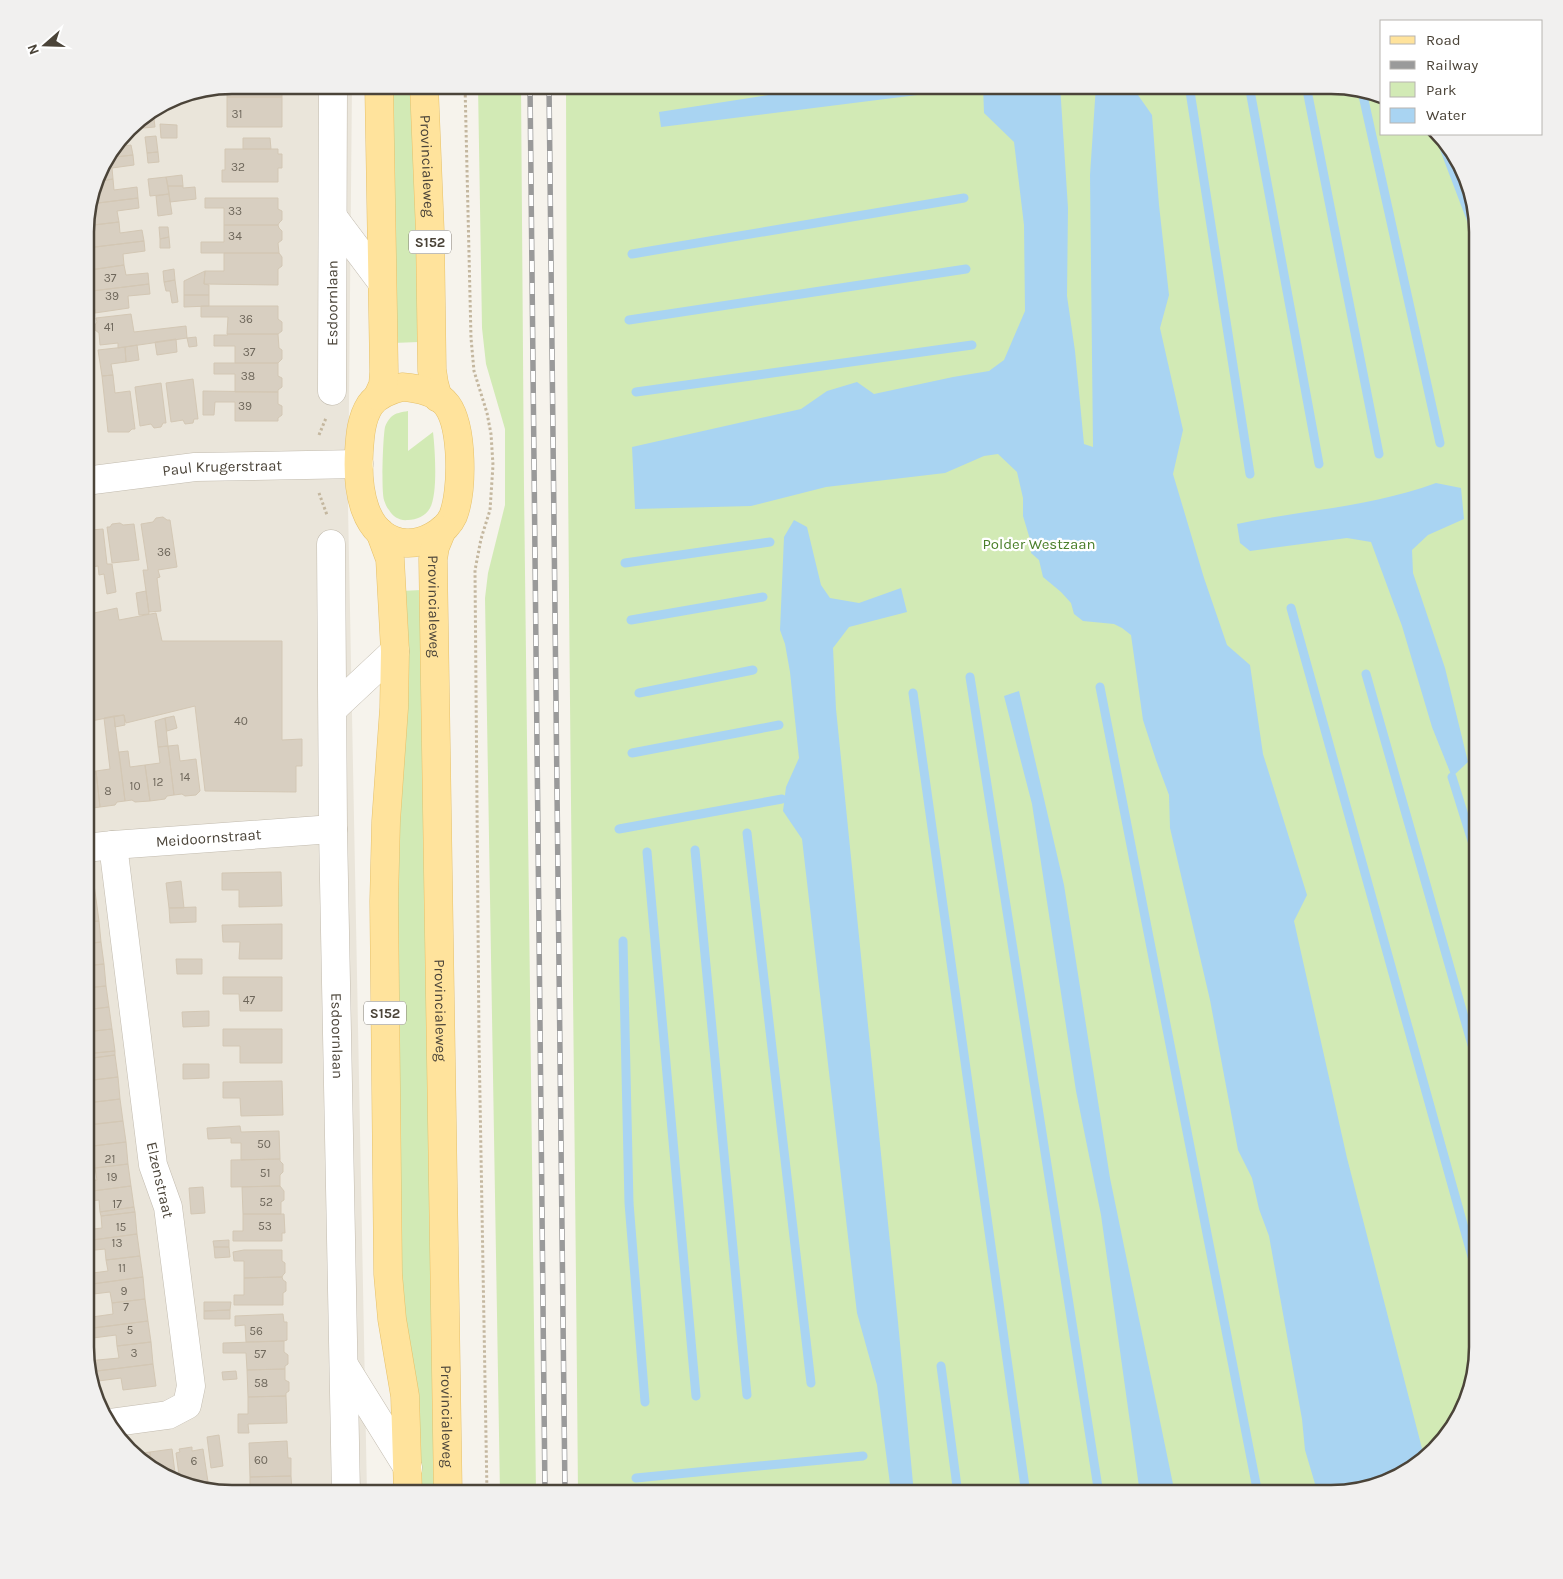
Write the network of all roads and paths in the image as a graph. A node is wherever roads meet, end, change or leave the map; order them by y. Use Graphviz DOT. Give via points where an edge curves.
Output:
graph roads {
  1 [pos="333,94"];
  2 [pos="379,94"];
  3 [pos="424,94"];
  4 [pos="465,94"];
  5 [pos="333,217"];
  6 [pos="382,281"];
  7 [pos="332,391"];
  8 [pos="378,396"];
  9 [pos="438,398"];
  10 [pos="359,464"];
  11 [pos="94,480"];
  12 [pos="442,530"];
  13 [pos="380,532"];
  14 [pos="331,544"];
  15 [pos="395,651"];
  16 [pos="333,709"];
  17 [pos="333,829"];
  18 [pos="113,845"];
  19 [pos="94,847"];
  20 [pos="343,1364"];
  21 [pos="115,1421"];
  22 [pos="408,1481"];
  23 [pos="346,1485"];
  24 [pos="448,1485"];
  25 [pos="487,1485"];
  1 -- 5 [label="street, Esdoornlaan"];
  2 -- 6 [label="main road, S152"];
  3 -- 9 [label="main road, Provincialeweg / S152" via="432,370"];
  4 -- 25 [label="path" via="471,338 474,371 490,427 493,465 490,510 475,570"];
  5 -- 6 [label="street, Esdoornlaan"];
  5 -- 7 [label="street, Esdoornlaan"];
  6 -- 8 [label="main road, S152" via="384,372"];
  8 -- 9 [label="main road" via="402,387 419,389"];
  8 -- 10 [label="main road, S152" via="365,415 361,428"];
  9 -- 12 [label="main road, S152" via="446,404 453,418 459,444 459,496 452,517"];
  10 -- 11 [label="street, Paul Krugerstraat" via="195,467"];
  10 -- 13 [label="main road, S152" via="363,505"];
  12 -- 13 [label="main road" via="423,540 407,543 391,540"];
  12 -- 24 [label="main road, Provincialeweg / S152" via="433,559"];
  13 -- 15 [label="main road, S152" via="390,559"];
  14 -- 16 [label="street, Esdoornlaan"];
  15 -- 16 [label="street"];
  15 -- 22 [label="main road, S152" via="384,901 388,1274 405,1396"];
  16 -- 17 [label="street, Esdoornlaan"];
  17 -- 18 [label="street, Meidoornstraat"];
  17 -- 20 [label="street, Esdoornlaan"];
  18 -- 19 [label="street, Meidoornstraat"];
  18 -- 21 [label="street, Elzenstraat" via="153,1165 168,1207 191,1386 187,1405 168,1415"];
  20 -- 22 [label="street"];
  20 -- 23 [label="street, Esdoornlaan"];
}
